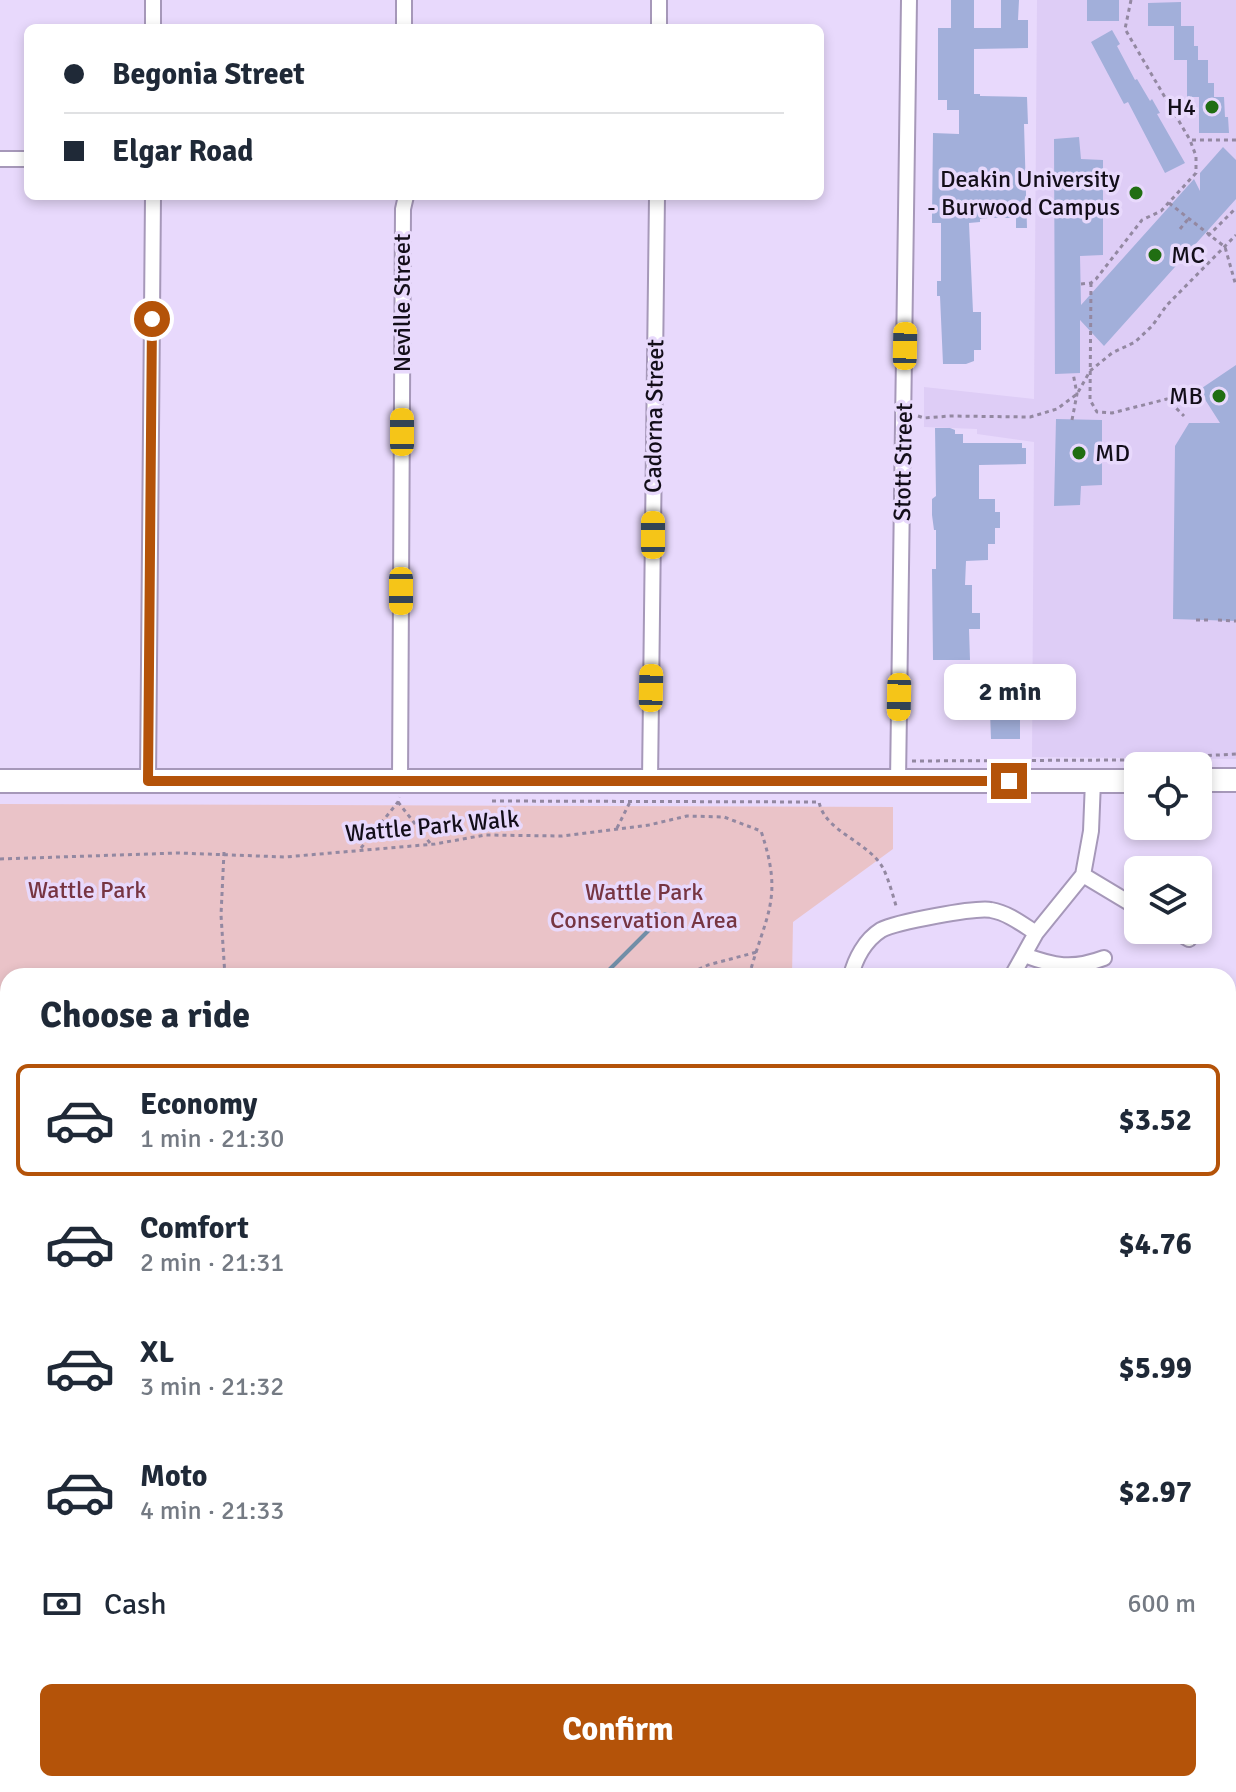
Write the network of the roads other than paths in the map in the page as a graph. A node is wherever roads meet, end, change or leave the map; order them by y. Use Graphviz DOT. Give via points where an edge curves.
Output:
graph roads {
  1 [pos="153,0"];
  2 [pos="404,0"];
  3 [pos="659,0"];
  4 [pos="909,0"];
  5 [pos="153,24"];
  6 [pos="404,24"];
  7 [pos="659,24"];
  8 [pos="0,159"];
  9 [pos="24,159"];
  10 [pos="153,200"];
  11 [pos="402,200"];
  12 [pos="657,200"];
  13 [pos="898,771"];
  14 [pos="1233,778"];
  15 [pos="1212,779"];
  16 [pos="0,781"];
  17 [pos="148,781"];
  18 [pos="645,781"];
  19 [pos="1093,781"];
  20 [pos="1124,781"];
  21 [pos="399,792"];
  22 [pos="1083,875"];
  23 [pos="1124,900"];
  24 [pos="1036,933"];
  25 [pos="1024,955"];
  26 [pos="1104,958"];
  27 [pos="854,968"];
  28 [pos="1017,968"];
  1 -- 5 [label="street"];
  2 -- 6 [label="street"];
  3 -- 7 [label="street"];
  4 -- 13 [label="street, Stott Street"];
  8 -- 9 [label="street"];
  10 -- 17 [label="street"];
  11 -- 21 [label="street, Neville Street"];
  12 -- 18 [label="street, Cadorna Street"];
  13 -- 18 [label="main road"];
  13 -- 19 [label="main road"];
  14 -- 15 [label="main road"];
  16 -- 17 [label="main road"];
  17 -- 21 [label="main road"];
  18 -- 21 [label="main road"];
  19 -- 20 [label="main road"];
  19 -- 22 [label="street"];
  22 -- 23 [label="street"];
  22 -- 24 [label="street"];
  24 -- 25 [label="street"];
  24 -- 27 [label="street" via="990,909 902,924 881,931 863,947"];
  25 -- 26 [label="street" via="1052,966 1083,966"];
  25 -- 28 [label="street"];
}
